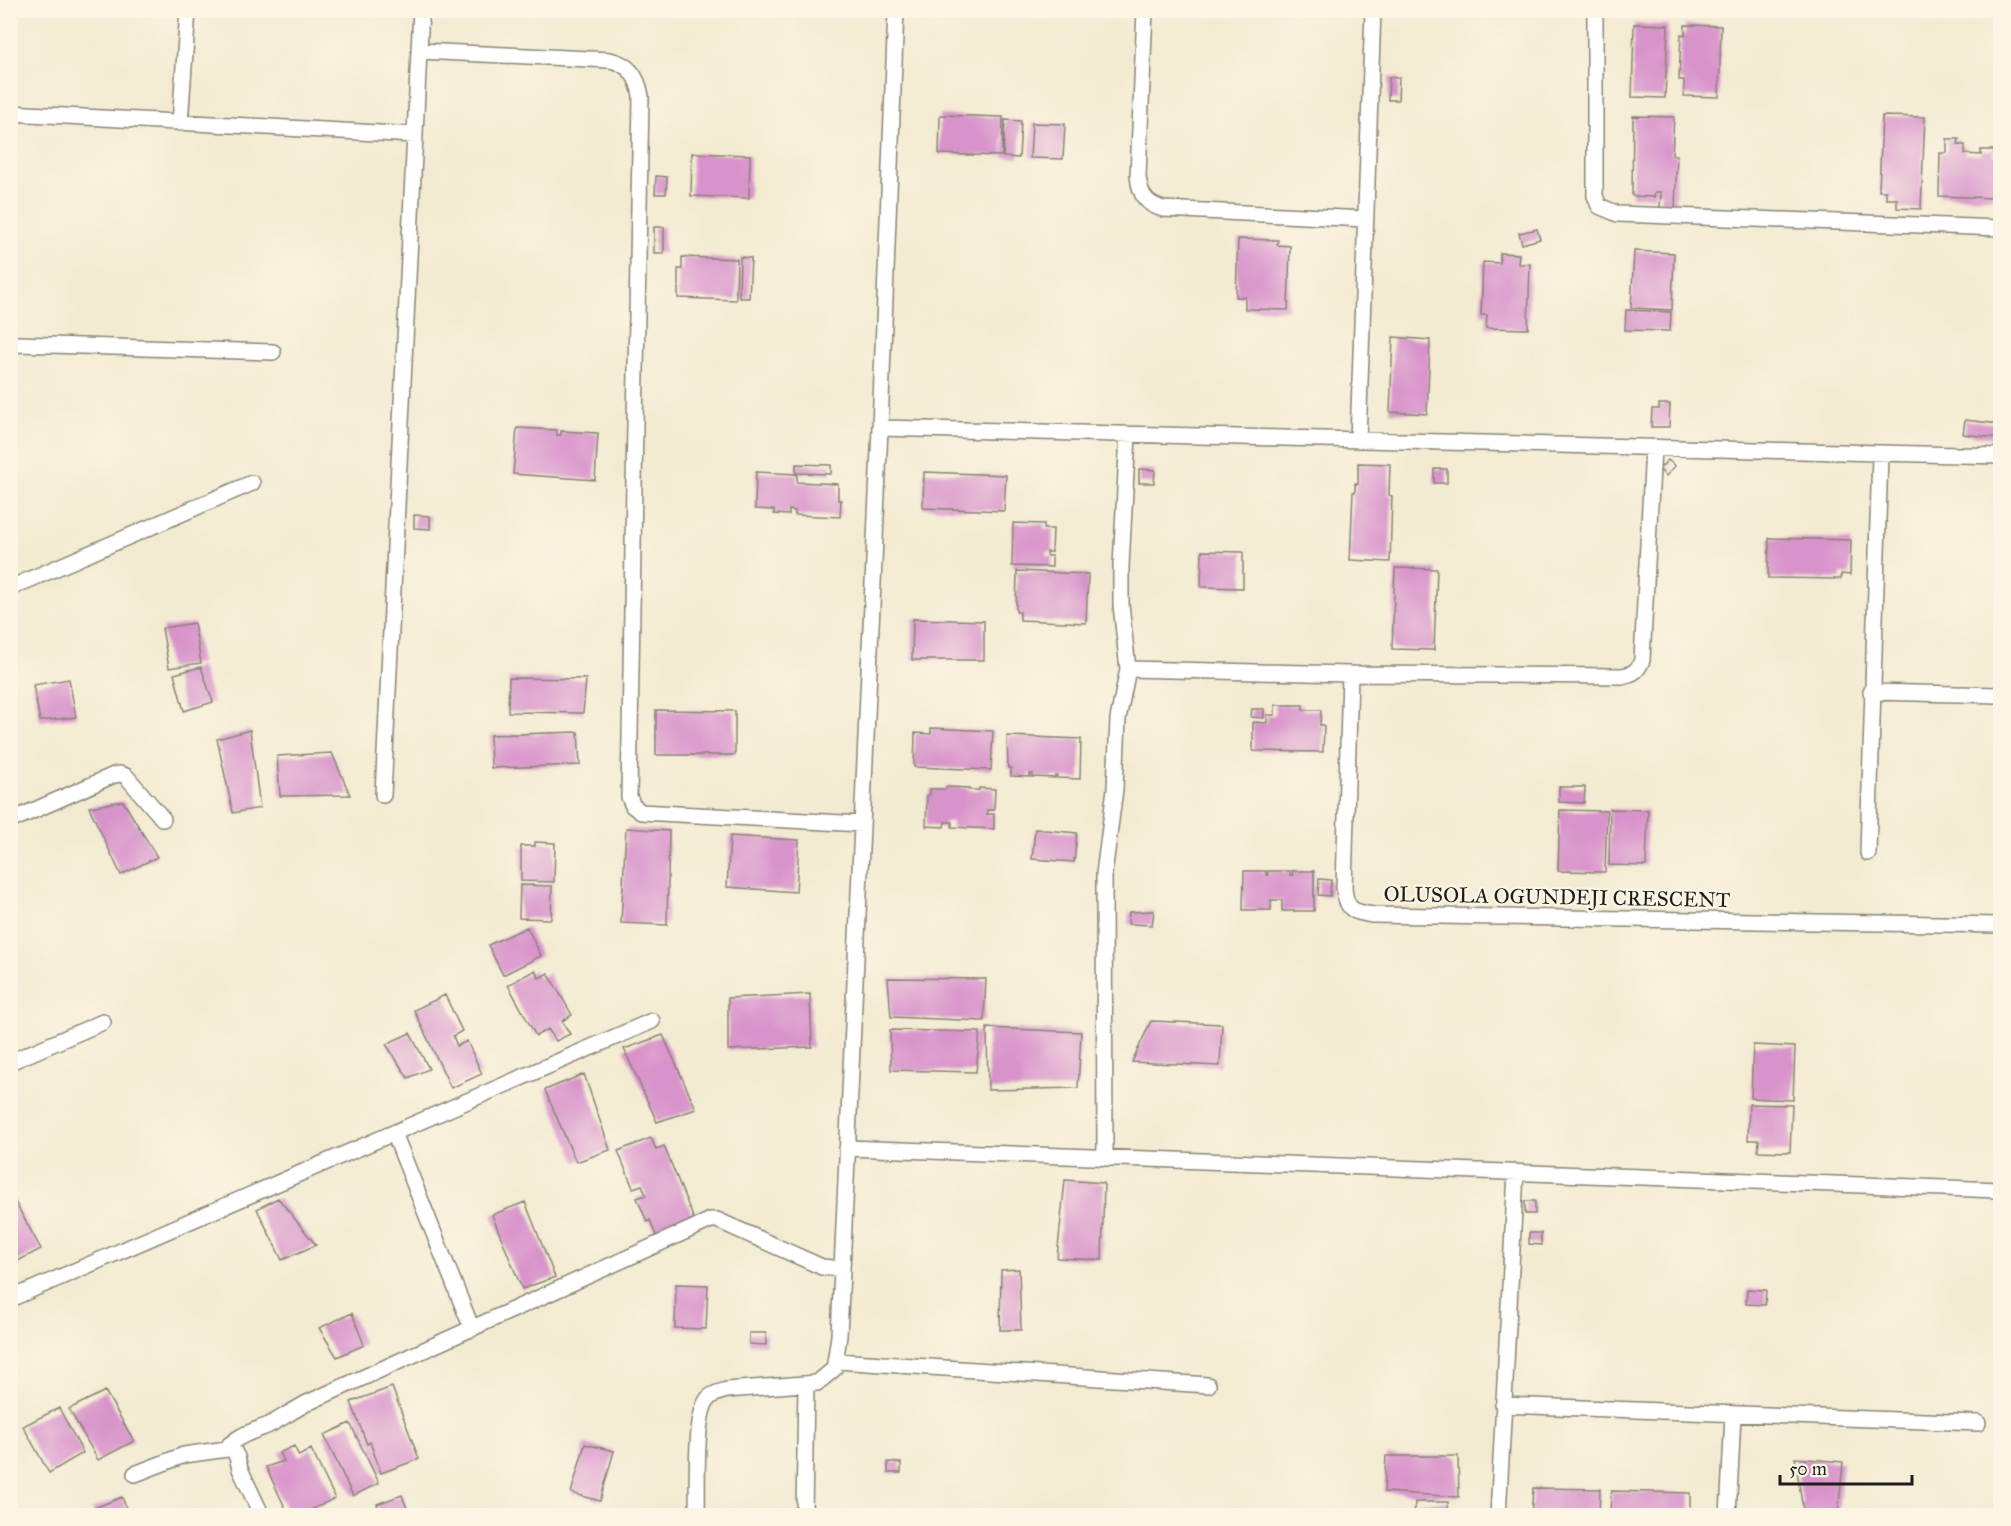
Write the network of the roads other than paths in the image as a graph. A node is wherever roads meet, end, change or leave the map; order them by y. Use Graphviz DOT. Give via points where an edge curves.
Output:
graph roads {
  1 [pos="188,10"];
  2 [pos="421,10"];
  3 [pos="896,10"];
  4 [pos="1145,10"];
  5 [pos="1373,10"];
  6 [pos="1595,10"];
  7 [pos="419,51"];
  8 [pos="10,113"];
  9 [pos="180,123"];
  10 [pos="415,135"];
  11 [pos="1365,219"];
  12 [pos="2001,228"];
  13 [pos="10,346"];
  14 [pos="273,352"];
  15 [pos="880,428"];
  16 [pos="1128,434"];
  17 [pos="1358,440"];
  18 [pos="1653,448"];
  19 [pos="1880,454"];
  20 [pos="2001,456"];
  21 [pos="252,483"];
  22 [pos="10,588"];
  23 [pos="1128,669"];
  24 [pos="1350,674"];
  25 [pos="1871,692"];
  26 [pos="2001,695"];
  27 [pos="383,795"];
  28 [pos="163,819"];
  29 [pos="10,821"];
  30 [pos="862,824"];
  31 [pos="1868,853"];
  32 [pos="2001,925"];
  33 [pos="652,1021"];
  34 [pos="104,1022"];
  35 [pos="10,1062"];
  36 [pos="394,1133"];
  37 [pos="847,1148"];
  38 [pos="1106,1158"];
  39 [pos="1516,1172"];
  40 [pos="2001,1190"];
  41 [pos="842,1269"];
  42 [pos="10,1299"];
  43 [pos="472,1329"];
  44 [pos="837,1361"];
  45 [pos="806,1384"];
  46 [pos="1208,1385"];
  47 [pos="1503,1405"];
  48 [pos="1733,1414"];
  49 [pos="1978,1423"];
  50 [pos="230,1444"];
  51 [pos="135,1474"];
  52 [pos="262,1515"];
  53 [pos="697,1515"];
  54 [pos="804,1515"];
  55 [pos="1498,1515"];
  56 [pos="1728,1515"];
  1 -- 9 [label="street"];
  2 -- 7 [label="street"];
  3 -- 15 [label="street"];
  4 -- 11 [label="street" via="1138,176 1143,197 1152,206"];
  5 -- 11 [label="street"];
  6 -- 12 [label="street" via="1595,196 1599,206 1606,210 1618,214"];
  7 -- 10 [label="street"];
  7 -- 30 [label="street" via="610,60 635,75 639,86 638,334 630,643 629,797 633,806 641,812"];
  8 -- 9 [label="street"];
  9 -- 10 [label="street"];
  10 -- 27 [label="street"];
  11 -- 17 [label="street"];
  13 -- 14 [label="street"];
  15 -- 16 [label="street"];
  15 -- 30 [label="street"];
  16 -- 17 [label="street"];
  16 -- 23 [label="street" via="1121,605"];
  17 -- 18 [label="street"];
  18 -- 19 [label="street"];
  18 -- 24 [label="street" via="1639,669 1632,674 1610,676"];
  19 -- 20 [label="street"];
  19 -- 25 [label="street"];
  21 -- 22 [label="street"];
  23 -- 24 [label="street"];
  23 -- 38 [label="street" via="1118,719 1113,810 1104,874"];
  24 -- 32 [label="street, OLUSOLA OGUNDEJI CRESCENT" via="1344,896 1355,912"];
  25 -- 26 [label="street"];
  25 -- 31 [label="street"];
  28 -- 29 [label="street" via="120,774"];
  30 -- 37 [label="street"];
  33 -- 36 [label="street"];
  34 -- 35 [label="street"];
  36 -- 42 [label="street"];
  36 -- 43 [label="street"];
  37 -- 38 [label="street"];
  37 -- 41 [label="street"];
  38 -- 39 [label="street"];
  39 -- 40 [label="street"];
  39 -- 47 [label="street"];
  41 -- 43 [label="street" via="822,1267 711,1220"];
  41 -- 44 [label="street"];
  43 -- 50 [label="street" via="307,1403"];
  44 -- 45 [label="street" via="823,1380"];
  44 -- 46 [label="street"];
  45 -- 53 [label="street" via="727,1390 707,1400 700,1425"];
  45 -- 54 [label="street"];
  47 -- 48 [label="street"];
  47 -- 55 [label="street"];
  48 -- 49 [label="street"];
  48 -- 56 [label="street"];
  50 -- 51 [label="street" via="228,1449 184,1455"];
  50 -- 52 [label="street"];
}
